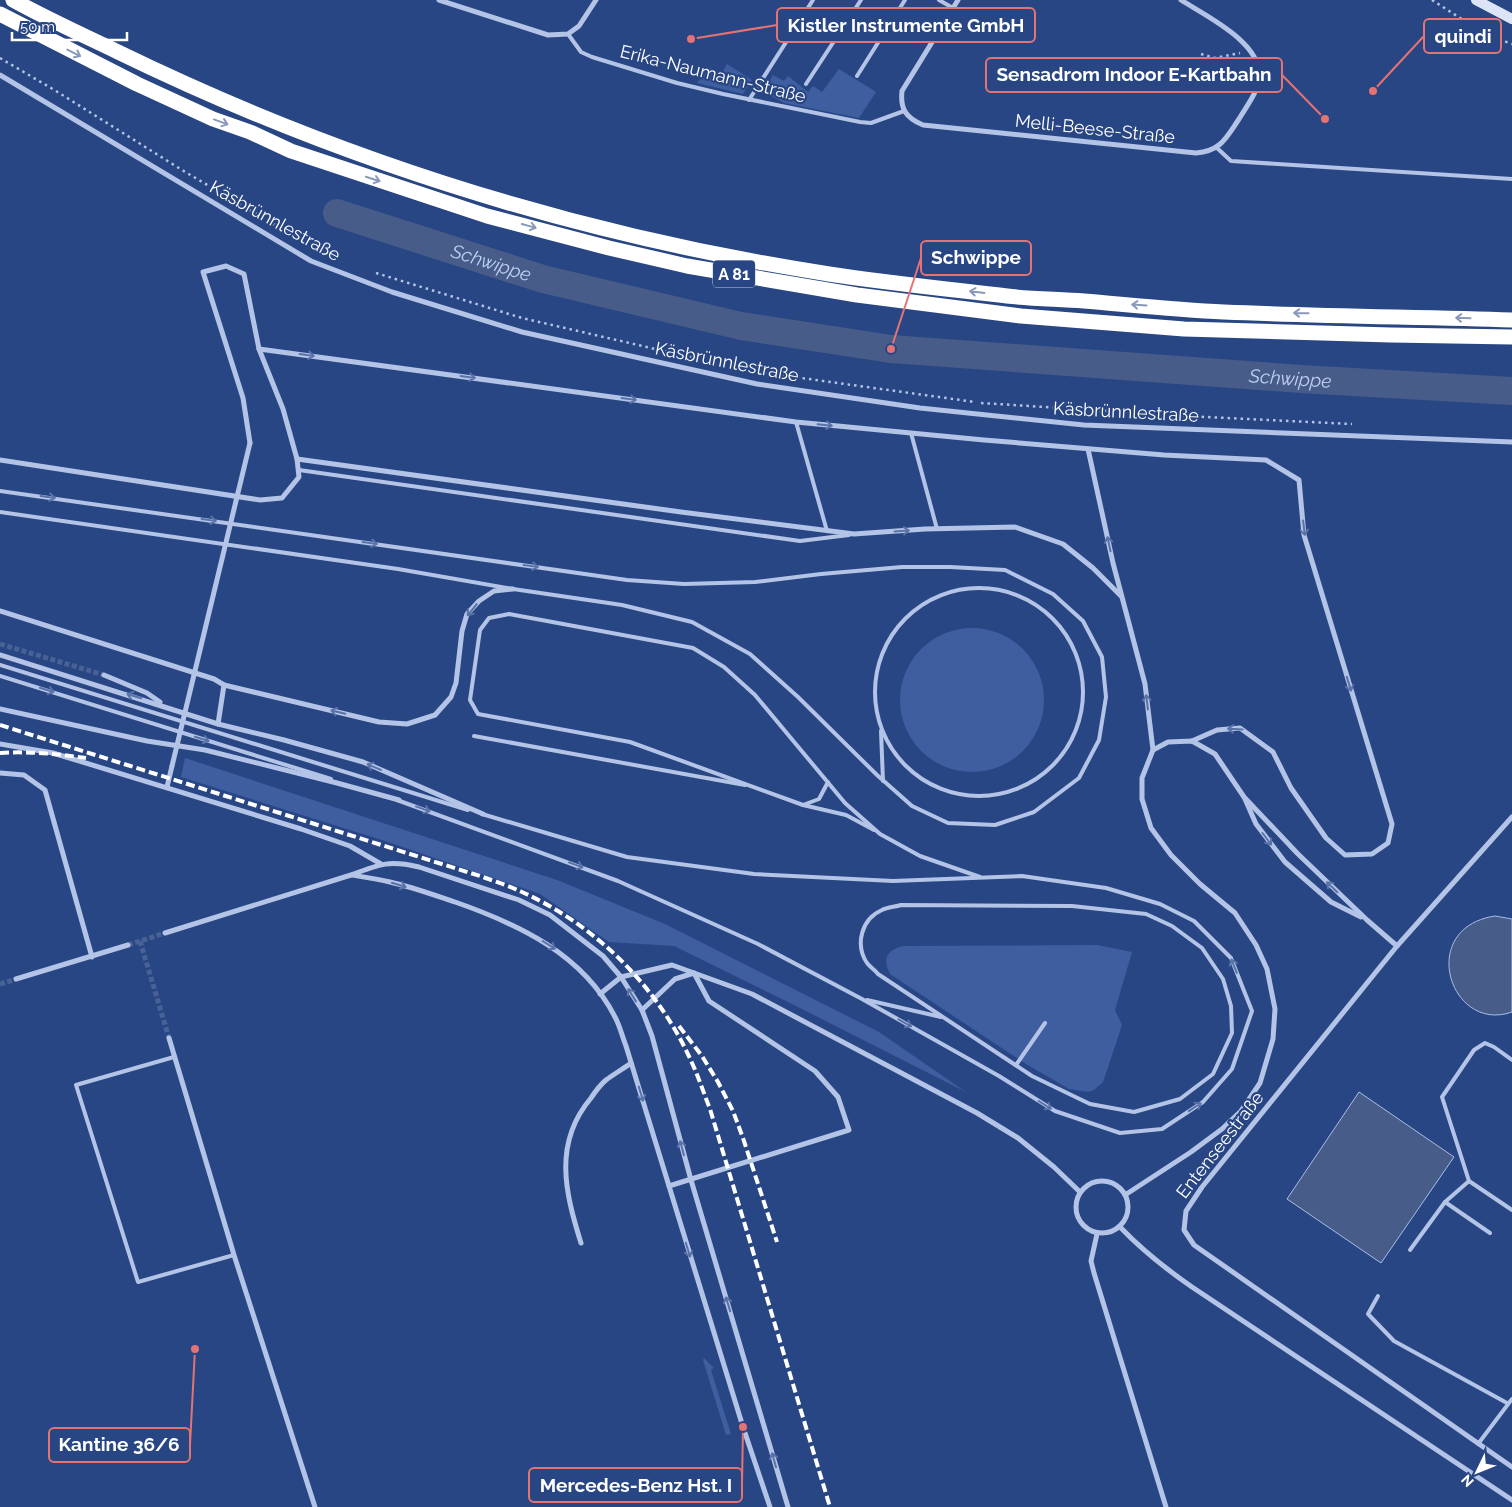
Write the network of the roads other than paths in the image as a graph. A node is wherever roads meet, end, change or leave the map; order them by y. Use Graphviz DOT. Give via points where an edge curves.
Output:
graph roads {
  1 [pos="13,0"];
  2 [pos="441,0"];
  3 [pos="596,0"];
  4 [pos="813,0"];
  5 [pos="862,0"];
  6 [pos="905,0"];
  7 [pos="939,0"];
  8 [pos="958,0"];
  9 [pos="1181,0"];
  10 [pos="1476,0"];
  11 [pos="953,8"];
  12 [pos="0,14"];
  13 [pos="1512,19"];
  14 [pos="568,34"];
  15 [pos="0,75"];
  16 [pos="857,76"];
  17 [pos="806,84"];
  18 [pos="749,100"];
  19 [pos="904,111"];
  20 [pos="1217,148"];
  21 [pos="1512,179"];
  22 [pos="1512,320"];
  23 [pos="1512,337"];
  24 [pos="259,349"];
  25 [pos="796,422"];
  26 [pos="911,433"];
  27 [pos="1512,442"];
  28 [pos="1088,449"];
  29 [pos="297,459"];
  30 [pos="0,460"];
  31 [pos="300,470"];
  32 [pos="0,491"];
  33 [pos="0,512"];
  34 [pos="937,529"];
  35 [pos="826,531"];
  36 [pos="854,534"];
  37 [pos="513,589"];
  38 [pos="1121,596"];
  39 [pos="0,611"];
  40 [pos="0,655"];
  41 [pos="0,665"];
  42 [pos="104,675"];
  43 [pos="0,676"];
  44 [pos="224,685"];
  45 [pos="164,705"];
  46 [pos="0,709"];
  47 [pos="218,724"];
  48 [pos="881,728"];
  49 [pos="474,736"];
  50 [pos="1192,741"];
  51 [pos="0,744"];
  52 [pos="1153,750"];
  53 [pos="0,773"];
  54 [pos="883,781"];
  55 [pos="828,782"];
  56 [pos="167,787"];
  57 [pos="760,788"];
  58 [pos="1244,796"];
  59 [pos="399,800"];
  60 [pos="804,805"];
  61 [pos="482,814"];
  62 [pos="1512,817"];
  63 [pos="880,834"];
  64 [pos="380,864"];
  65 [pos="351,875"];
  66 [pos="982,878"];
  67 [pos="1367,920"];
  68 [pos="165,934"];
  69 [pos="128,945"];
  70 [pos="1397,946"];
  71 [pos="92,957"];
  72 [pos="694,973"];
  73 [pos="621,977"];
  74 [pos="16,979"];
  75 [pos="600,994"];
  76 [pos="862,999"];
  77 [pos="642,1010"];
  78 [pos="945,1018"];
  79 [pos="1045,1023"];
  80 [pos="168,1038"];
  81 [pos="174,1056"];
  82 [pos="1512,1060"];
  83 [pos="631,1063"];
  84 [pos="1016,1066"];
  85 [pos="691,1180"];
  86 [pos="1469,1180"];
  87 [pos="669,1186"];
  88 [pos="1080,1192"];
  89 [pos="1125,1195"];
  90 [pos="1445,1202"];
  91 [pos="1512,1210"];
  92 [pos="1120,1227"];
  93 [pos="1097,1234"];
  94 [pos="1490,1234"];
  95 [pos="580,1243"];
  96 [pos="1410,1250"];
  97 [pos="234,1255"];
  98 [pos="1378,1296"];
  99 [pos="1512,1399"];
  100 [pos="1508,1403"];
  101 [pos="1478,1444"];
  102 [pos="1512,1467"];
  103 [pos="1512,1500"];
  104 [pos="315,1507"];
  105 [pos="770,1507"];
  106 [pos="788,1507"];
  107 [pos="1166,1507"];
  22 -- 1 [label="highway, A 81, one-way" via="1222,312 1012,296 827,273 685,246 573,220 390,166 174,79"];
  2 -- 14 [label="street" via="548,35"];
  3 -- 14 [label="street" via="580,26"];
  4 -- 18 [label="lane"];
  5 -- 17 [label="lane"];
  6 -- 16 [label="lane"];
  7 -- 11 [label="lane"];
  8 -- 11 [label="street"];
  9 -- 20 [label="street" via="1240,39 1252,51 1258,65 1255,92"];
  10 -- 13 [label="main road"];
  11 -- 19 [label="street" via="902,91"];
  12 -- 23 [label="highway, A 81, one-way" via="120,76 292,151 487,216 687,266 857,295 1021,316 1184,329"];
  14 -- 18 [label="lane, Erika-Naumann-Straße" via="581,52 592,57 677,83"];
  15 -- 27 [label="street, Käsbrünnlestraße" via="311,261 392,292 522,332 757,384 920,408 1084,425"];
  18 -- 19 [label="lane, Erika-Naumann-Straße" via="860,122 871,122"];
  19 -- 20 [label="street, Melli-Beese-Straße" via="913,121 923,125 1196,153"];
  20 -- 21 [label="lane" via="1231,162"];
  24 -- 25 [label="street, one-way"];
  24 -- 29 [label="street" via="283,409"];
  24 -- 56 [label="street, bridge" via="244,274 226,266 204,272 243,398 250,443"];
  25 -- 26 [label="street, one-way"];
  25 -- 35 [label="lane"];
  26 -- 28 [label="street"];
  26 -- 34 [label="lane"];
  38 -- 28 [label="street, one-way"];
  28 -- 50 [label="street, one-way" via="1266,460 1299,480 1304,535 1392,824 1388,843 1372,854 1346,855 1321,831 1291,788 1273,752 1240,728 1217,730"];
  29 -- 31 [label="street"];
  29 -- 35 [label="street"];
  30 -- 31 [label="street" via="260,500 282,498 299,477"];
  31 -- 36 [label="lane" via="800,541"];
  32 -- 54 [label="lane, one-way" via="627,580 684,584 756,582 902,568 1006,570 1053,594 1083,621 1102,657 1106,697 1099,740 1079,778 1034,812 995,825 948,823 912,806"];
  33 -- 37 [label="lane"];
  36 -- 34 [label="street, one-way"];
  34 -- 38 [label="street" via="1015,527 1063,544"];
  35 -- 36 [label="street"];
  37 -- 44 [label="street, one-way" via="494,591 467,614 456,683 451,697 435,715 407,724 379,722"];
  37 -- 54 [label="lane" via="622,605 692,622 750,654"];
  52 -- 38 [label="street, one-way" via="1145,684"];
  39 -- 44 [label="street" via="214,678"];
  45 -- 40 [label="street, one-way"];
  41 -- 61 [label="lane"];
  42 -- 45 [label="street" via="147,693"];
  43 -- 59 [label="lane, one-way"];
  44 -- 47 [label="street"];
  45 -- 47 [label="street"];
  46 -- 59 [label="street" via="147,741 205,750"];
  61 -- 47 [label="street, one-way" via="363,762"];
  48 -- 48 [label="lane" via="874,695 878,662 893,632 917,607 947,592 980,587 1014,593 1043,609 1066,634 1080,665 1084,700 1075,734 1056,764 1028,785 994,796 959,795 926,782 898,759"];
  48 -- 54 [label="lane"];
  49 -- 57 [label="lane"];
  50 -- 52 [label="street" via="1168,742"];
  50 -- 58 [label="street" via="1215,754"];
  51 -- 56 [label="street" via="54,753"];
  52 -- 89 [label="street" via="1142,778 1142,799 1151,828 1171,855 1235,912 1267,969 1275,1009 1273,1039 1260,1083 1241,1111 1191,1152"];
  53 -- 71 [label="street" via="24,775 45,790"];
  55 -- 57 [label="lane" via="755,695 724,667 692,648 509,614 489,618 480,630 470,700 478,714 630,742"];
  55 -- 60 [label="lane" via="819,799"];
  55 -- 63 [label="lane" via="845,803"];
  56 -- 64 [label="street" via="350,846"];
  57 -- 60 [label="lane"];
  67 -- 58 [label="street, one-way" via="1298,854"];
  58 -- 67 [label="street, one-way" via="1256,824 1284,862 1331,902"];
  59 -- 76 [label="lane, one-way" via="618,881 758,944"];
  60 -- 63 [label="lane" via="846,815"];
  61 -- 66 [label="lane" via="627,857 754,874 893,881"];
  62 -- 70 [label="street, Entenseestraße"];
  63 -- 66 [label="lane" via="920,856"];
  64 -- 65 [label="street"];
  64 -- 73 [label="street" via="420,867 519,900 550,915 603,956"];
  65 -- 68 [label="street"];
  65 -- 75 [label="street, one-way" via="390,882 432,895 524,930 558,950"];
  76 -- 66 [label="lane, one-way" via="1055,1110 1120,1133 1162,1129 1203,1102 1232,1069 1252,1011 1231,958 1194,921 1160,904 1106,888 1022,876"];
  67 -- 70 [label="street"];
  69 -- 71 [label="street"];
  70 -- 101 [label="street, Entenseestraße" via="1202,1187 1186,1211 1184,1230 1194,1245"];
  71 -- 74 [label="street"];
  72 -- 73 [label="street" via="672,965"];
  72 -- 77 [label="street" via="675,980"];
  72 -- 85 [label="street" via="709,1000 815,1071 838,1097 849,1130"];
  72 -- 88 [label="street" via="752,994 977,1113 1018,1138"];
  73 -- 75 [label="street"];
  77 -- 73 [label="street, one-way"];
  75 -- 83 [label="street" via="615,1017"];
  76 -- 78 [label="lane"];
  85 -- 77 [label="street, one-way"];
  78 -- 84 [label="lane"];
  78 -- 84 [label="lane" via="878,974 867,962 861,947 862,930 881,910 901,905 1072,906 1146,914 1172,926 1202,948 1223,980 1231,1006 1232,1033 1213,1074 1180,1099 1134,1112 1090,1104"];
  79 -- 84 [label="lane"];
  80 -- 81 [label="street"];
  81 -- 97 [label="street"];
  81 -- 97 [label="lane" via="76,1085 138,1282"];
  82 -- 86 [label="lane" via="1485,1043 1474,1050 1442,1097"];
  83 -- 87 [label="street, one-way"];
  83 -- 95 [label="street" via="604,1081 580,1111 566,1157 565,1182"];
  85 -- 87 [label="street"];
  106 -- 85 [label="street, one-way"];
  86 -- 90 [label="lane"];
  86 -- 91 [label="lane"];
  87 -- 105 [label="street, one-way"];
  88 -- 89 [label="street" via="1094,1182 1103,1181 1120,1187"];
  88 -- 93 [label="street" via="1075,1209 1078,1218 1082,1225"];
  89 -- 92 [label="street" via="1128,1212"];
  90 -- 94 [label="lane"];
  90 -- 96 [label="lane"];
  92 -- 93 [label="street" via="1106,1234"];
  92 -- 103 [label="street" via="1159,1263 1200,1293"];
  93 -- 107 [label="street" via="1091,1261 1094,1273"];
  97 -- 104 [label="street"];
  98 -- 100 [label="lane" via="1368,1314 1394,1341"];
  99 -- 100 [label="lane"];
  100 -- 101 [label="lane"];
  101 -- 102 [label="street, Entenseestraße"];
}
